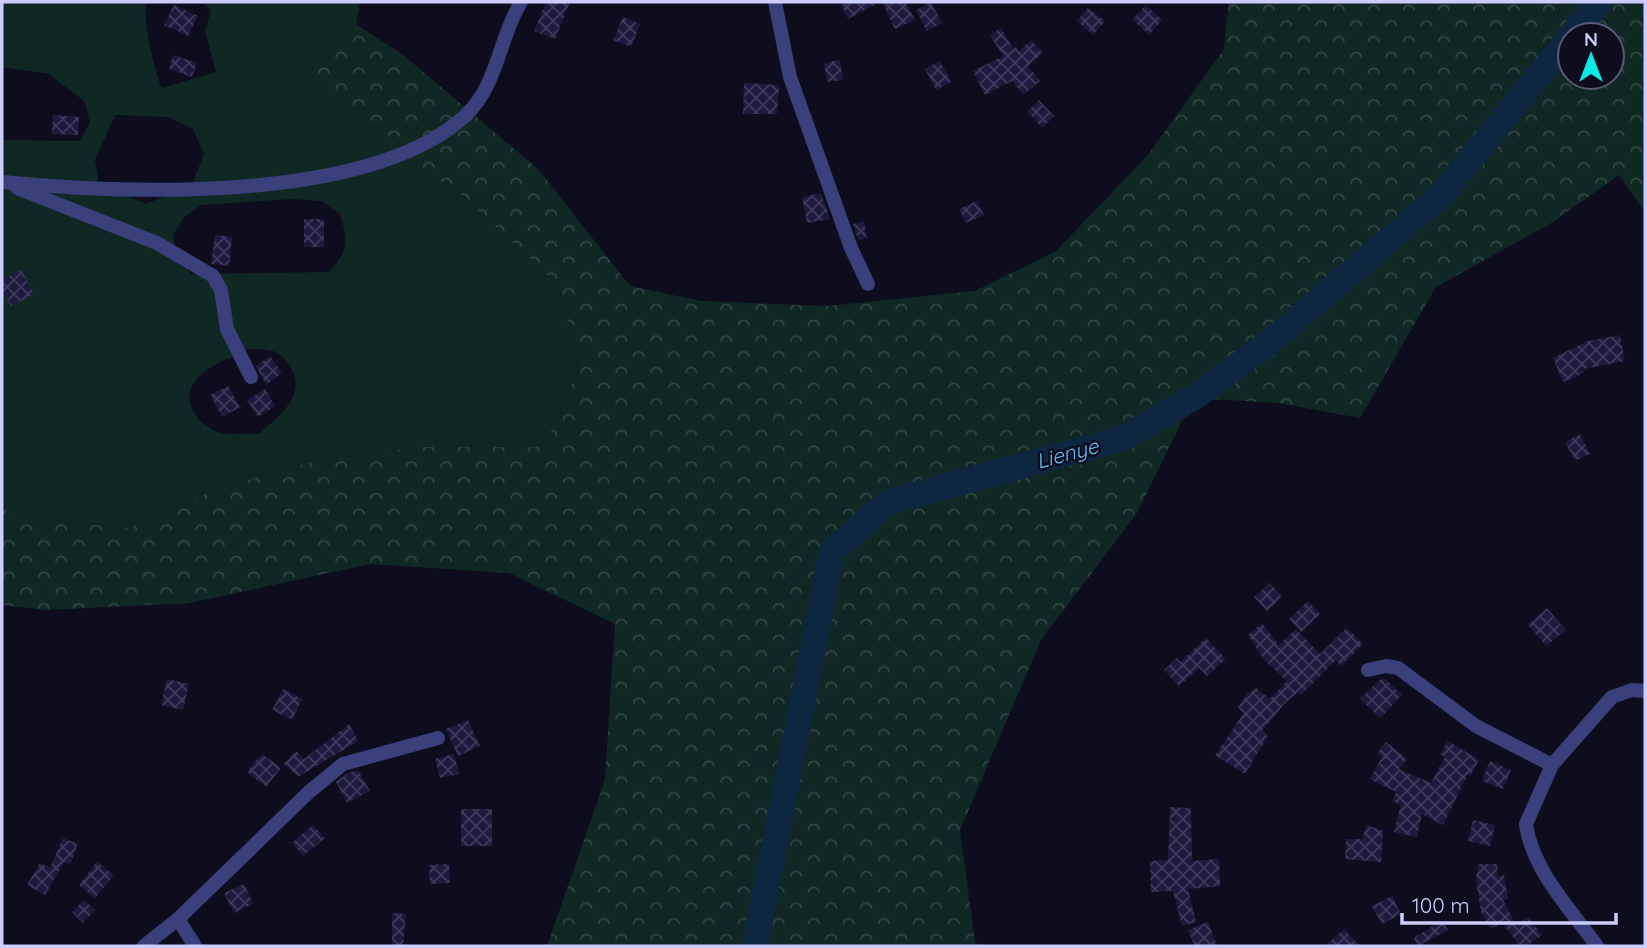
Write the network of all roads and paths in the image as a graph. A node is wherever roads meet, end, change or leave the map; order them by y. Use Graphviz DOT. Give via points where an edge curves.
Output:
graph roads {
  1 [pos="521,2"];
  2 [pos="775,2"];
  3 [pos="2,182"];
  4 [pos="868,284"];
  5 [pos="251,377"];
  6 [pos="1368,670"];
  7 [pos="1645,691"];
  8 [pos="438,738"];
  9 [pos="1552,765"];
  10 [pos="178,919"];
  11 [pos="145,946"];
  12 [pos="195,946"];
  13 [pos="1597,946"];
  1 -- 3 [label="street" via="487,84 467,114 406,150 338,176 276,185 173,188"];
  2 -- 4 [label="street" via="790,78"];
  3 -- 5 [label="street" via="157,243 213,276 221,289 227,329"];
  6 -- 9 [label="street" via="1398,668 1476,726"];
  7 -- 9 [label="street" via="1612,697"];
  8 -- 10 [label="street" via="343,764"];
  9 -- 13 [label="street" via="1528,812 1527,834 1557,893"];
  10 -- 11 [label="street"];
  10 -- 12 [label="street"];
}
